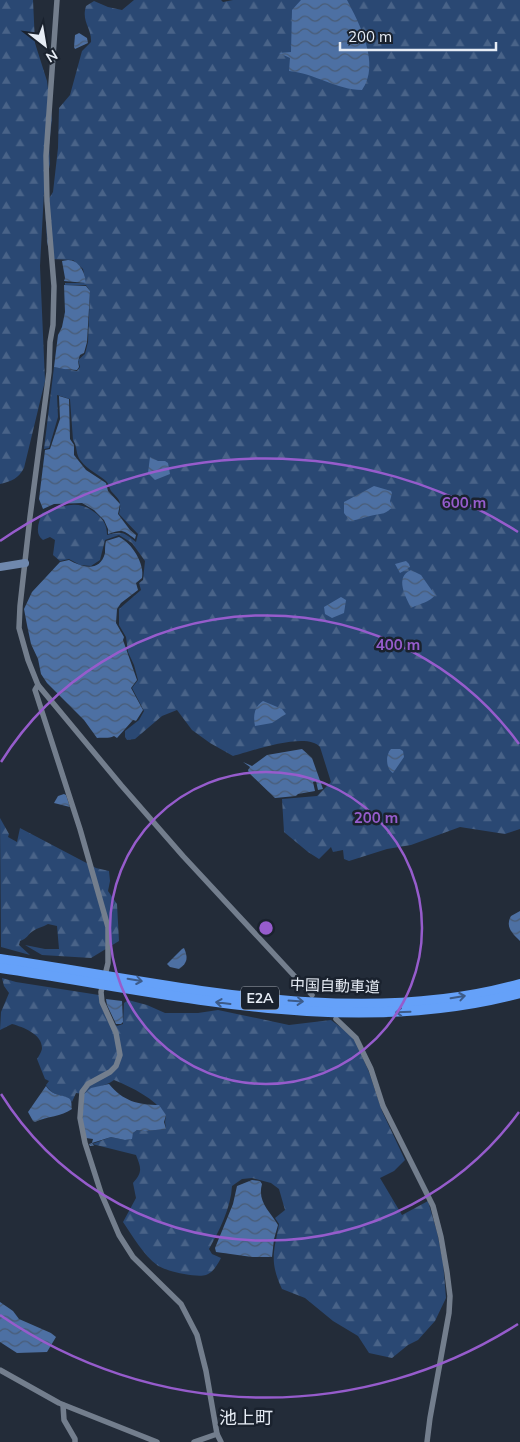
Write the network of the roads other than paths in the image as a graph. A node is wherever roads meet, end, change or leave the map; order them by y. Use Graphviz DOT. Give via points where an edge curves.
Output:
graph roads {
  1 [pos="57,0"];
  2 [pos="25,563"];
  3 [pos="0,567"];
  4 [pos="38,685"];
  5 [pos="0,959"];
  6 [pos="0,968"];
  7 [pos="520,984"];
  8 [pos="520,993"];
  9 [pos="312,995"];
  10 [pos="336,1019"];
  11 [pos="0,1370"];
  12 [pos="63,1405"];
  13 [pos="218,1434"];
  14 [pos="138,1435"];
  15 [pos="75,1442"];
  16 [pos="141,1442"];
  17 [pos="157,1442"];
  18 [pos="194,1442"];
  19 [pos="221,1442"];
  20 [pos="427,1442"];
  1 -- 2 [label="street" via="46,156 46,201 54,286 53,325"];
  2 -- 3 [label="street"];
  2 -- 4 [label="street" via="20,628"];
  4 -- 9 [label="street" via="121,786"];
  4 -- 13 [label="street" via="35,690 108,927 107,966 101,992 116,1033 120,1055 110,1072 88,1084 82,1092 80,1118 85,1143 119,1235 133,1257 181,1304 197,1335"];
  5 -- 7 [label="highway, 中国自動車道 / E2A, one-way" via="258,998 333,1003 443,999"];
  8 -- 6 [label="highway, 中国自動車道 / E2A, one-way" via="444,1008 378,1013 332,1012 211,1001"];
  10 -- 20 [label="street" via="356,1038 371,1069 383,1106 433,1206 440,1231 450,1296 449,1313"];
  11 -- 12 [label="street"];
  12 -- 14 [label="street"];
  12 -- 15 [label="street" via="64,1420"];
  13 -- 18 [label="street"];
  13 -- 19 [label="street"];
  14 -- 16 [label="street"];
  14 -- 17 [label="street"];
}
